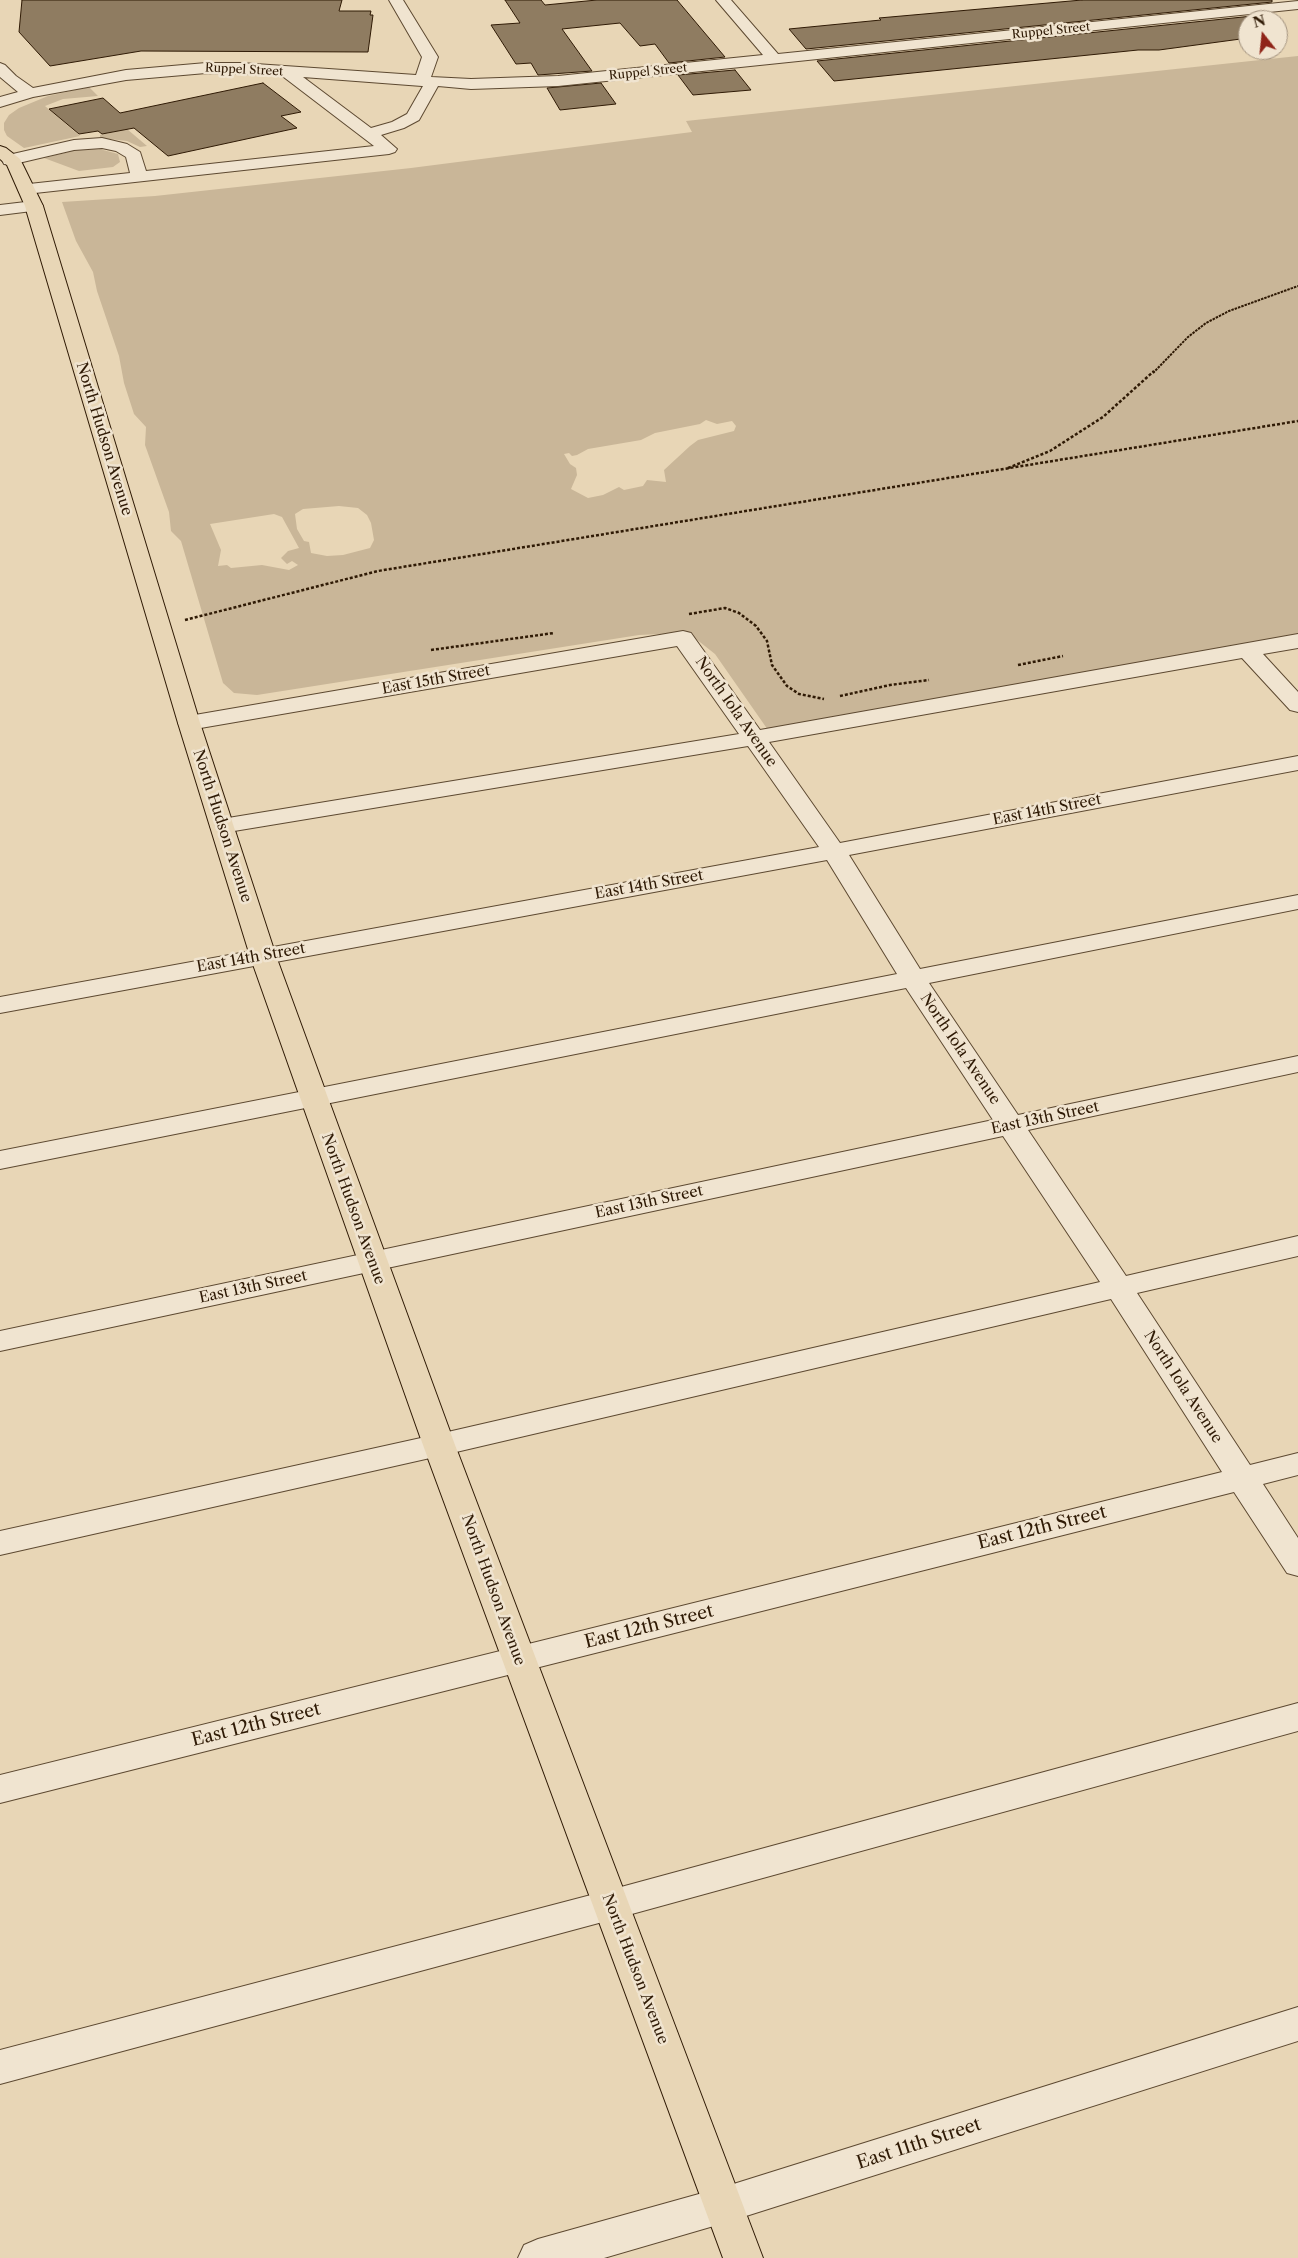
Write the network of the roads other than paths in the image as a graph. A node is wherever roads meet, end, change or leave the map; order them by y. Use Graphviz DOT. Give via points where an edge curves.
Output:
graph roads {
  1 [pos="396,0"];
  2 [pos="723,0"];
  3 [pos="1298,5"];
  4 [pos="774,59"];
  5 [pos="0,68"];
  6 [pos="286,72"];
  7 [pos="428,81"];
  8 [pos="30,93"];
  9 [pos="0,102"];
  10 [pos="368,134"];
  11 [pos="5,156"];
  12 [pos="140,177"];
  13 [pos="30,198"];
  14 [pos="0,210"];
  15 [pos="685,626"];
  16 [pos="1298,641"];
  17 [pos="1247,650"];
  18 [pos="1298,705"];
  19 [pos="189,723"];
  20 [pos="754,738"];
  21 [pos="1298,763"];
  22 [pos="222,826"];
  23 [pos="834,851"];
  24 [pos="1298,902"];
  25 [pos="263,956"];
  26 [pos="914,980"];
  27 [pos="0,1005"];
  28 [pos="1298,1064"];
  29 [pos="314,1099"];
  30 [pos="1011,1125"];
  31 [pos="0,1160"];
  32 [pos="1298,1246"];
  33 [pos="372,1262"];
  34 [pos="1118,1287"];
  35 [pos="0,1341"];
  36 [pos="439,1445"];
  37 [pos="1298,1464"];
  38 [pos="1242,1477"];
  39 [pos="0,1543"];
  40 [pos="1298,1564"];
  41 [pos="518,1660"];
  42 [pos="1298,1717"];
  43 [pos="0,1789"];
  44 [pos="610,1905"];
  45 [pos="1298,2024"];
  46 [pos="0,2067"];
  47 [pos="724,2205"];
  48 [pos="538,2258"];
  49 [pos="743,2258"];
  1 -- 7 [label="street" via="430,56"];
  2 -- 4 [label="street"];
  3 -- 4 [label="street, Ruppel Street"];
  4 -- 7 [label="street, Ruppel Street" via="558,81 471,84"];
  5 -- 8 [label="street"];
  6 -- 7 [label="street, Ruppel Street"];
  6 -- 8 [label="street, Ruppel Street" via="241,68 173,70 86,81"];
  6 -- 10 [label="street"];
  7 -- 10 [label="street" via="413,117"];
  8 -- 9 [label="street, Ruppel Street"];
  10 -- 12 [label="street" via="389,149"];
  11 -- 12 [label="street" via="90,143 112,144 134,154"];
  11 -- 13 [label="main road, North Hudson Avenue" via="14,163"];
  12 -- 13 [label="street"];
  13 -- 14 [label="street"];
  13 -- 19 [label="main road, North Hudson Avenue"];
  15 -- 19 [label="street, East 15th Street"];
  15 -- 20 [label="street, North Iola Avenue"];
  16 -- 17 [label="street"];
  17 -- 18 [label="street"];
  17 -- 20 [label="street"];
  19 -- 22 [label="main road, North Hudson Avenue"];
  20 -- 22 [label="street"];
  20 -- 23 [label="street, North Iola Avenue"];
  21 -- 23 [label="street, East 14th Street"];
  22 -- 25 [label="main road, North Hudson Avenue"];
  23 -- 25 [label="street, East 14th Street"];
  23 -- 26 [label="street, North Iola Avenue"];
  24 -- 26 [label="street"];
  25 -- 27 [label="street, East 14th Street"];
  25 -- 29 [label="main road, North Hudson Avenue"];
  26 -- 29 [label="street"];
  26 -- 30 [label="street, North Iola Avenue"];
  28 -- 30 [label="street, East 13th Street"];
  29 -- 31 [label="street"];
  29 -- 33 [label="main road, North Hudson Avenue"];
  30 -- 33 [label="street, East 13th Street"];
  30 -- 34 [label="street, North Iola Avenue"];
  32 -- 34 [label="street"];
  33 -- 35 [label="street, East 13th Street"];
  33 -- 36 [label="main road, North Hudson Avenue"];
  34 -- 36 [label="street"];
  34 -- 38 [label="street, North Iola Avenue"];
  36 -- 39 [label="street"];
  36 -- 41 [label="main road, North Hudson Avenue"];
  37 -- 38 [label="street, East 12th Street"];
  38 -- 40 [label="street, North Iola Avenue"];
  38 -- 41 [label="street, East 12th Street"];
  41 -- 43 [label="street, East 12th Street"];
  41 -- 44 [label="main road, North Hudson Avenue"];
  42 -- 44 [label="street"];
  44 -- 46 [label="street"];
  44 -- 47 [label="main road, North Hudson Avenue"];
  45 -- 47 [label="street, East 11th Street"];
  47 -- 48 [label="street, East 11th Street"];
  47 -- 49 [label="main road, North Hudson Avenue"];
}
